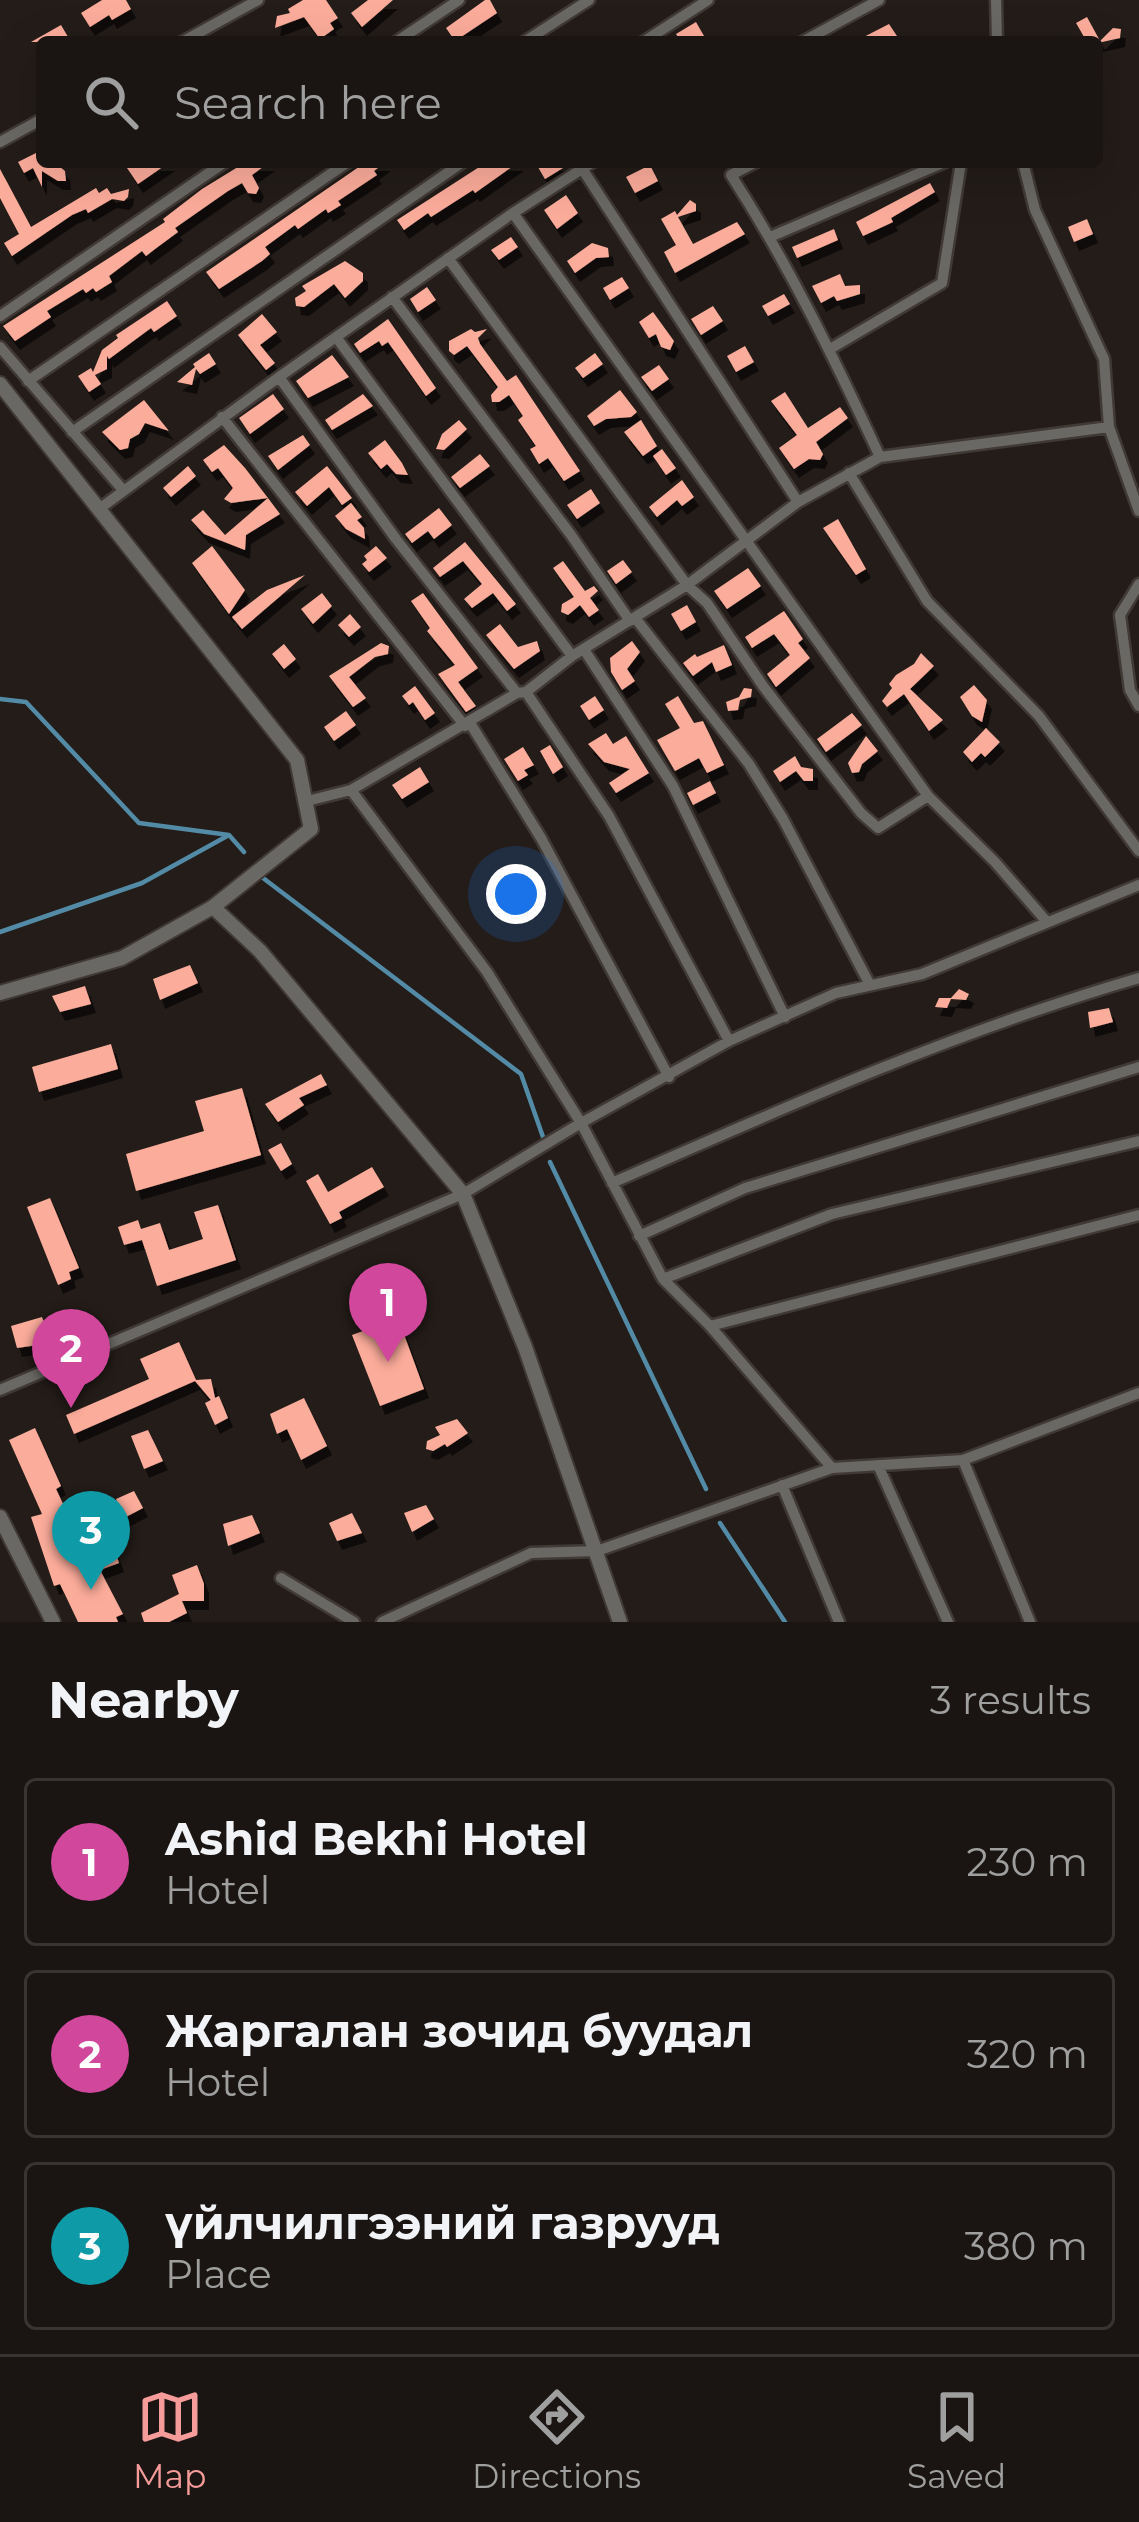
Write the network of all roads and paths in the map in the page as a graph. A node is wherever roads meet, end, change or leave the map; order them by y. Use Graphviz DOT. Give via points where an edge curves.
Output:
graph roads {
  1 [pos="258,0"];
  2 [pos="459,0"];
  3 [pos="589,0"];
  4 [pos="708,0"];
  5 [pos="879,0"];
  6 [pos="996,0"];
  7 [pos="193,36"];
  8 [pos="406,36"];
  9 [pos="533,36"];
  10 [pos="653,36"];
  11 [pos="813,36"];
  12 [pos="993,36"];
  13 [pos="36,122"];
  14 [pos="0,142"];
  15 [pos="216,168"];
  16 [pos="339,168"];
  17 [pos="454,168"];
  18 [pos="585,168"];
  19 [pos="589,168"];
  20 [pos="744,168"];
  21 [pos="931,168"];
  22 [pos="960,168"];
  23 [pos="1024,168"];
  24 [pos="513,213"];
  25 [pos="770,237"];
  26 [pos="448,258"];
  27 [pos="392,297"];
  28 [pos="0,316"];
  29 [pos="336,337"];
  30 [pos="0,346"];
  31 [pos="830,350"];
  32 [pos="279,376"];
  33 [pos="28,381"];
  34 [pos="0,384"];
  35 [pos="223,417"];
  36 [pos="1109,427"];
  37 [pos="72,432"];
  38 [pos="880,457"];
  39 [pos="849,473"];
  40 [pos="123,490"];
  41 [pos="798,502"];
  42 [pos="99,508"];
  43 [pos="1139,510"];
  44 [pos="746,541"];
  45 [pos="1139,584"];
  46 [pos="687,585"];
  47 [pos="633,620"];
  48 [pos="585,651"];
  49 [pos="572,656"];
  50 [pos="522,692"];
  51 [pos="1139,706"];
  52 [pos="467,725"];
  53 [pos="351,790"];
  54 [pos="928,796"];
  55 [pos="307,800"];
  56 [pos="1139,851"];
  57 [pos="1139,885"];
  58 [pos="213,907"];
  59 [pos="1047,922"];
  60 [pos="1139,978"];
  61 [pos="870,985"];
  62 [pos="0,993"];
  63 [pos="785,1017"];
  64 [pos="729,1041"];
  65 [pos="1139,1067"];
  66 [pos="669,1077"];
  67 [pos="581,1123"];
  68 [pos="1139,1142"];
  69 [pos="612,1183"];
  70 [pos="463,1194"];
  71 [pos="1139,1215"];
  72 [pos="638,1236"];
  73 [pos="663,1280"];
  74 [pos="710,1326"];
  75 [pos="0,1390"];
  76 [pos="1139,1393"];
  77 [pos="964,1460"];
  78 [pos="878,1465"];
  79 [pos="832,1468"];
  80 [pos="782,1485"];
  81 [pos="0,1517"];
  82 [pos="597,1551"];
  83 [pos="281,1578"];
  84 [pos="53,1622"];
  85 [pos="354,1622"];
  86 [pos="382,1622"];
  87 [pos="620,1622"];
  88 [pos="838,1622"];
  89 [pos="948,1622"];
  90 [pos="1030,1622"];
  1 -- 7 [label="street"];
  2 -- 8 [label="street"];
  3 -- 9 [label="street"];
  4 -- 10 [label="street"];
  5 -- 11 [label="street"];
  6 -- 12 [label="street"];
  13 -- 14 [label="street"];
  15 -- 28 [label="street"];
  16 -- 33 [label="street"];
  17 -- 37 [label="street"];
  18 -- 24 [label="street"];
  19 -- 41 [label="street"];
  20 -- 25 [label="street" via="731,175"];
  21 -- 25 [label="street"];
  22 -- 31 [label="street" via="942,283"];
  23 -- 36 [label="street" via="1035,210 1104,359"];
  24 -- 26 [label="street"];
  24 -- 44 [label="street"];
  25 -- 31 [label="street"];
  26 -- 27 [label="street"];
  26 -- 46 [label="street"];
  27 -- 29 [label="street"];
  27 -- 47 [label="street"];
  29 -- 32 [label="street"];
  29 -- 49 [label="street"];
  30 -- 33 [label="street"];
  31 -- 38 [label="street"];
  32 -- 35 [label="street"];
  32 -- 50 [label="street" via="396,539"];
  33 -- 37 [label="street"];
  34 -- 42 [label="street"];
  35 -- 40 [label="street"];
  35 -- 52 [label="street"];
  36 -- 38 [label="street"];
  36 -- 43 [label="street"];
  37 -- 40 [label="street"];
  38 -- 39 [label="street"];
  39 -- 41 [label="street"];
  39 -- 56 [label="street" via="927,601 1039,716"];
  40 -- 42 [label="street"];
  41 -- 44 [label="street"];
  42 -- 55 [label="street" via="297,760"];
  44 -- 46 [label="street"];
  44 -- 54 [label="street"];
  45 -- 51 [label="street" via="1120,615"];
  46 -- 47 [label="street"];
  46 -- 54 [label="street" via="878,828"];
  47 -- 48 [label="street"];
  47 -- 61 [label="street" via="748,764"];
  48 -- 49 [label="street"];
  48 -- 63 [label="street" via="673,786"];
  49 -- 50 [label="street"];
  50 -- 52 [label="street"];
  50 -- 64 [label="street" via="609,816"];
  52 -- 53 [label="street"];
  52 -- 66 [label="street" via="542,838"];
  53 -- 55 [label="street"];
  53 -- 67 [label="street" via="487,972"];
  54 -- 59 [label="street"];
  55 -- 58 [label="street" via="311,830"];
  57 -- 59 [label="street"];
  58 -- 62 [label="street" via="122,958"];
  58 -- 70 [label="street"];
  59 -- 61 [label="street" via="922,974"];
  60 -- 69 [label="street" via="863,1073"];
  61 -- 63 [label="street"];
  63 -- 64 [label="street"];
  64 -- 66 [label="street"];
  65 -- 72 [label="street" via="745,1188"];
  66 -- 67 [label="street"];
  67 -- 69 [label="street"];
  67 -- 70 [label="street"];
  68 -- 73 [label="street" via="832,1214"];
  69 -- 72 [label="street"];
  70 -- 75 [label="street"];
  70 -- 82 [label="street"];
  71 -- 74 [label="street"];
  72 -- 73 [label="street"];
  73 -- 74 [label="street"];
  74 -- 79 [label="street"];
  76 -- 77 [label="street"];
  77 -- 78 [label="street"];
  77 -- 90 [label="street"];
  78 -- 79 [label="street"];
  78 -- 89 [label="street"];
  79 -- 80 [label="street"];
  80 -- 82 [label="street"];
  80 -- 88 [label="street"];
  81 -- 84 [label="street"];
  82 -- 86 [label="street" via="531,1553"];
  82 -- 87 [label="street"];
  83 -- 85 [label="street"];
}
